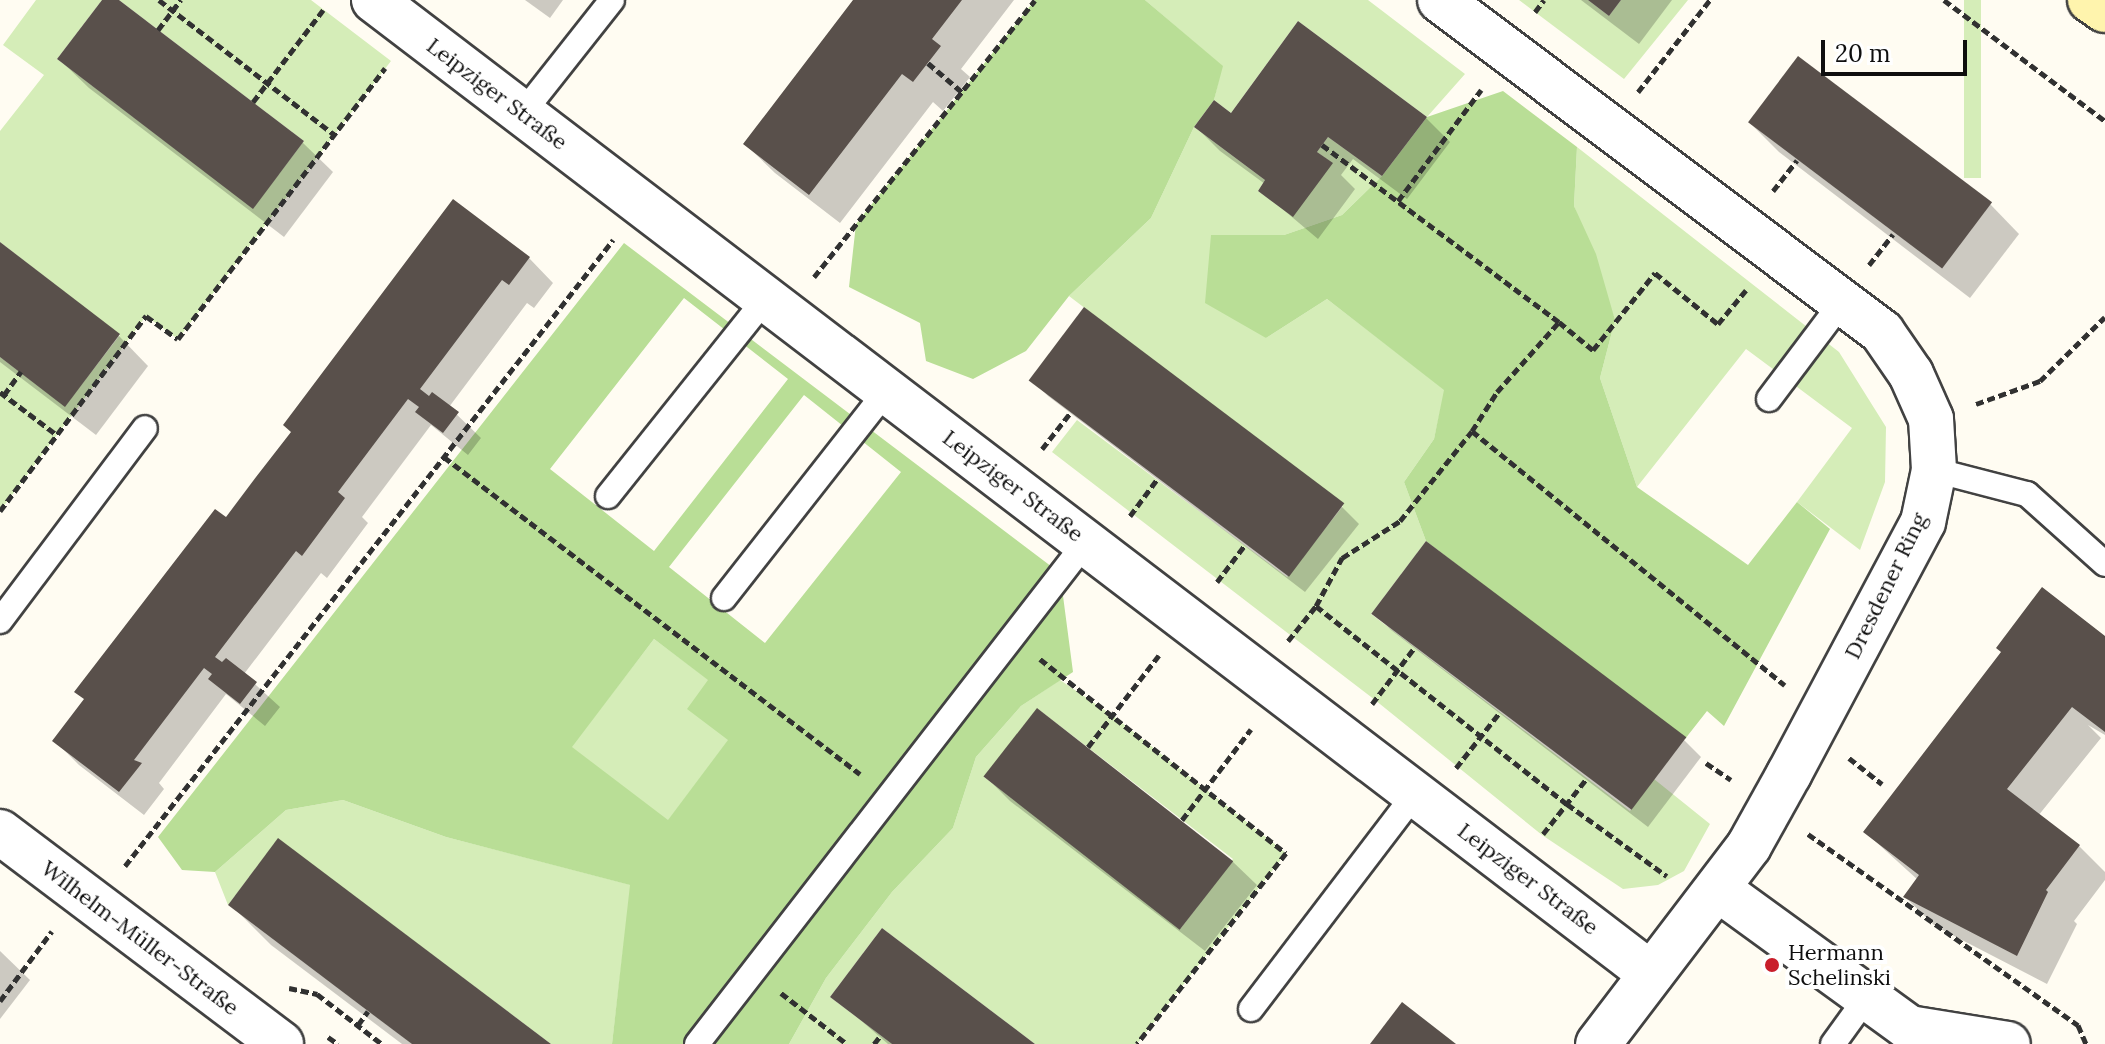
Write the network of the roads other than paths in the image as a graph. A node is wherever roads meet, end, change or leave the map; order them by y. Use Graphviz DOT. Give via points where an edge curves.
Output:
graph roads {
  1 [pos="374,0"];
  2 [pos="612,0"];
  3 [pos="1440,0"];
  4 [pos="2090,0"];
  5 [pos="2105,10"];
  6 [pos="522,114"];
  7 [pos="1851,289"];
  8 [pos="766,298"];
  9 [pos="887,390"];
  10 [pos="1769,399"];
  11 [pos="145,428"];
  12 [pos="1934,470"];
  13 [pos="608,496"];
  14 [pos="1104,534"];
  15 [pos="2105,564"];
  16 [pos="724,598"];
  17 [pos="0,621"];
  18 [pos="1433,785"];
  19 [pos="0,832"];
  20 [pos="1718,889"];
  21 [pos="1651,974"];
  22 [pos="1867,997"];
  23 [pos="1251,1009"];
  24 [pos="281,1044"];
  25 [pos="697,1044"];
  26 [pos="1598,1044"];
  27 [pos="1833,1044"];
  28 [pos="2008,1044"];
  1 -- 6 [label="street, Leipziger Straße"];
  2 -- 6 [label="lane"];
  3 -- 7 [label="street, Dresdener Ring"];
  4 -- 5 [label="main road"];
  6 -- 8 [label="street, Leipziger Straße"];
  7 -- 10 [label="lane"];
  7 -- 12 [label="street, Dresdener Ring" via="1911,374 1931,419"];
  8 -- 9 [label="street, Leipziger Straße"];
  8 -- 13 [label="lane"];
  9 -- 14 [label="street, Leipziger Straße"];
  9 -- 16 [label="lane"];
  11 -- 17 [label="lane"];
  12 -- 15 [label="lane" via="2027,494"];
  12 -- 20 [label="street, Dresdener Ring" via="1923,522 1771,807"];
  14 -- 18 [label="street, Leipziger Straße"];
  14 -- 25 [label="lane" via="1011,637"];
  18 -- 21 [label="street, Leipziger Straße"];
  18 -- 23 [label="lane"];
  19 -- 24 [label="street, Wilhelm-Müller-Straße"];
  20 -- 21 [label="street, Dresdener Ring"];
  20 -- 22 [label="street"];
  21 -- 26 [label="street, Dresdener Ring"];
  22 -- 27 [label="lane"];
  22 -- 28 [label="street" via="1909,1028"];
}
